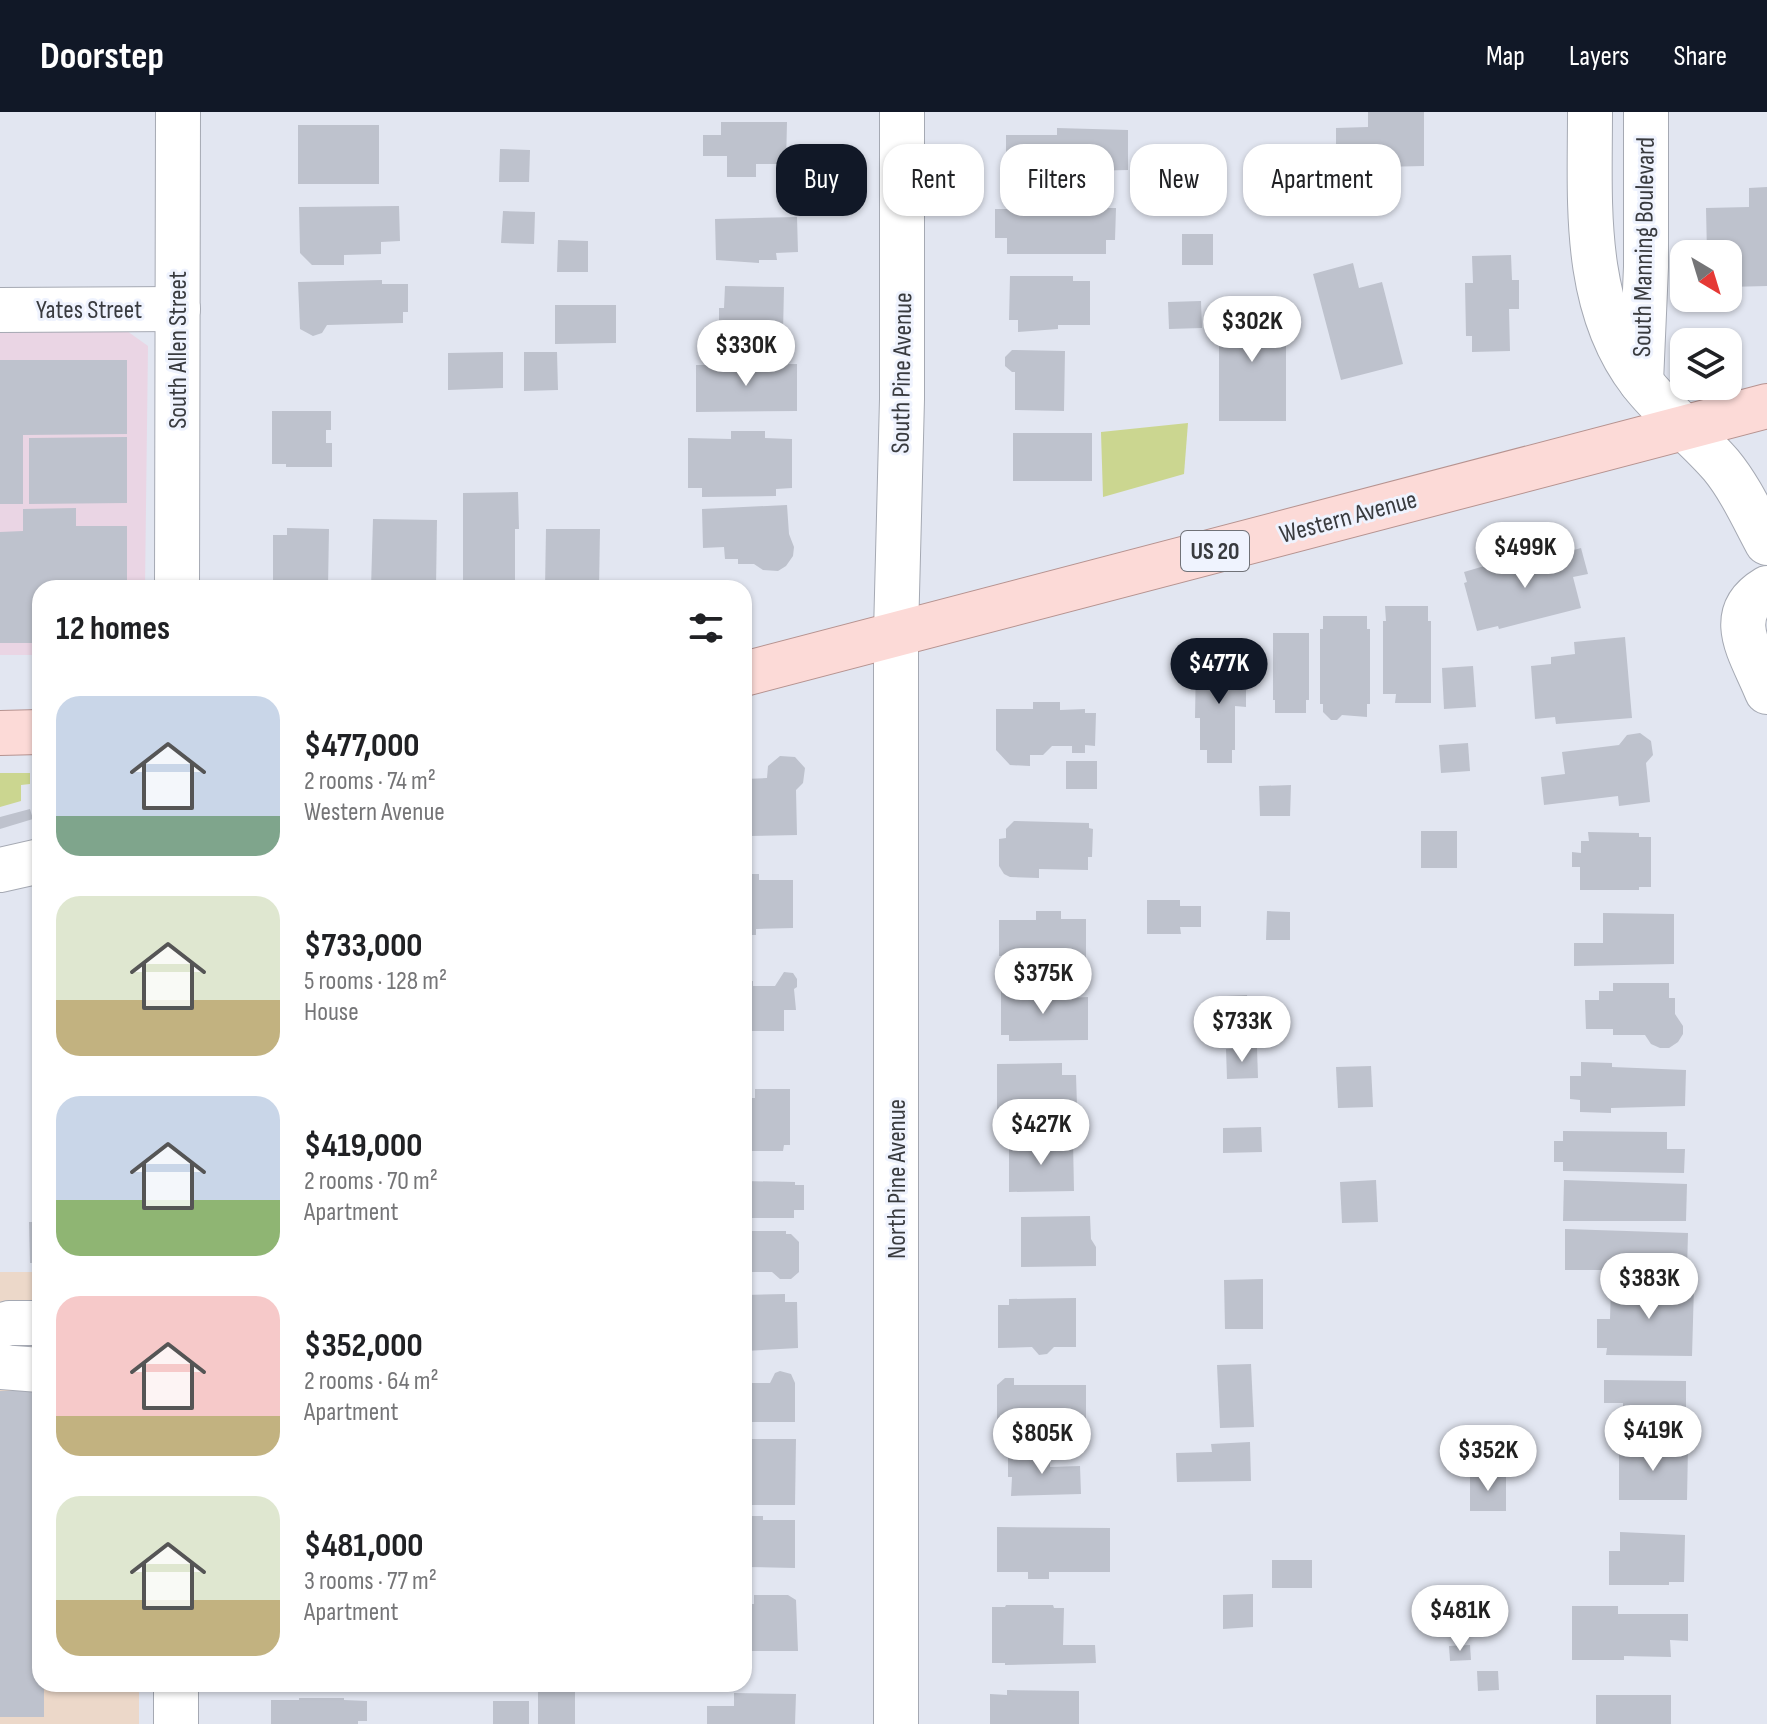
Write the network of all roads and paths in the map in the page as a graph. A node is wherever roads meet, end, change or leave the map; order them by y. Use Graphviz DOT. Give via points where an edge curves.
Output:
graph roads {
  1 [pos="178,112"];
  2 [pos="902,112"];
  3 [pos="1590,112"];
  4 [pos="1646,112"];
  5 [pos="178,309"];
  6 [pos="0,310"];
  7 [pos="1641,382"];
  8 [pos="1767,406"];
  9 [pos="1686,427"];
  10 [pos="1767,543"];
  11 [pos="177,580"];
  12 [pos="1767,588"];
  13 [pos="896,633"];
  14 [pos="752,672"];
  15 [pos="1767,692"];
  16 [pos="32,732"];
  17 [pos="0,733"];
  18 [pos="32,863"];
  19 [pos="0,870"];
  20 [pos="32,1323"];
  21 [pos="0,1326"];
  22 [pos="0,1367"];
  23 [pos="32,1370"];
  24 [pos="896,1724"];
  1 -- 5 [label="street, South Allen Street"];
  2 -- 13 [label="street, South Pine Avenue"];
  3 -- 7 [label="street, South Manning Boulevard" via="1590,208 1599,283 1613,331"];
  4 -- 7 [label="street, South Manning Boulevard"];
  5 -- 6 [label="street, Yates Street"];
  5 -- 11 [label="street, South Allen Street"];
  7 -- 9 [label="street, South Manning Boulevard"];
  8 -- 9 [label="main road, Western Avenue / US 20"];
  9 -- 10 [label="street, South Manning Boulevard" via="1732,480"];
  9 -- 13 [label="main road, Western Avenue / US 20"];
  12 -- 15 [label="street" via="1750,601 1742,620"];
  13 -- 14 [label="main road, Western Avenue / US 20"];
  13 -- 24 [label="street, North Pine Avenue"];
  16 -- 17 [label="main road"];
  18 -- 19 [label="street"];
  20 -- 21 [label="street"];
  22 -- 23 [label="street"];
}
